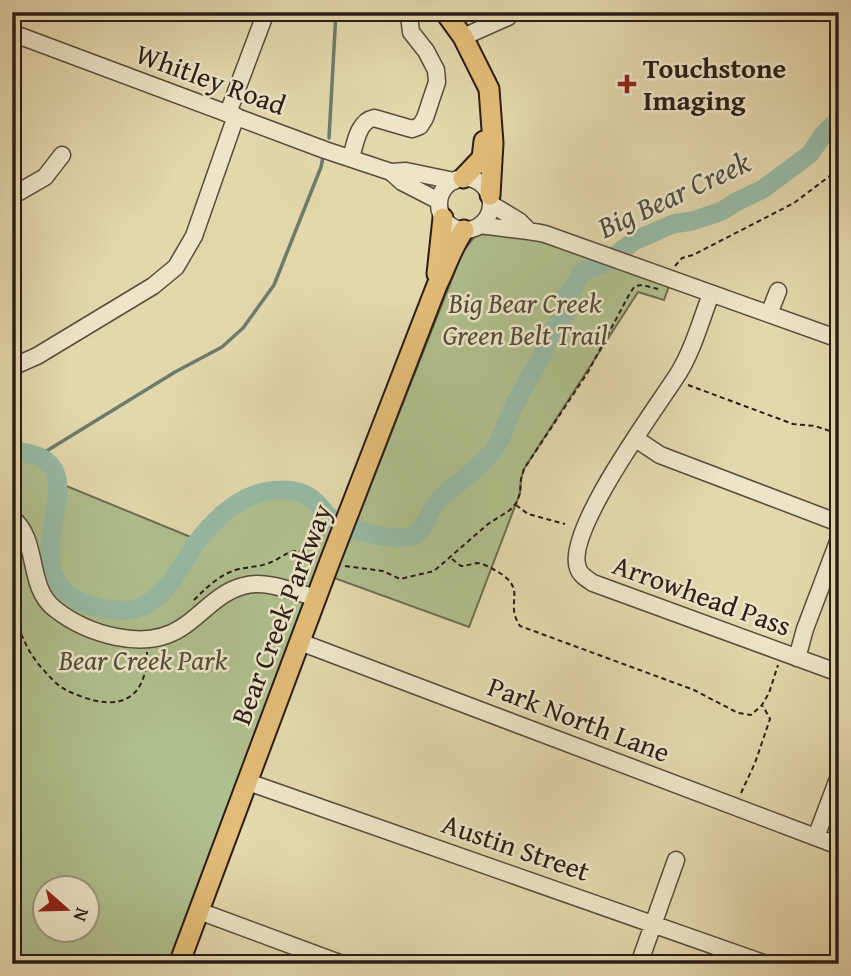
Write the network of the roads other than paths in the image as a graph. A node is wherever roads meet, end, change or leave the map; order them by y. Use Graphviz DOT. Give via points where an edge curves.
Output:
graph roads {
  1 [pos="265,12"];
  2 [pos="412,12"];
  3 [pos="445,12"];
  4 [pos="509,12"];
  5 [pos="12,33"];
  6 [pos="463,37"];
  7 [pos="482,77"];
  8 [pos="232,115"];
  9 [pos="62,155"];
  10 [pos="351,158"];
  11 [pos="391,172"];
  12 [pos="458,179"];
  13 [pos="12,196"];
  14 [pos="491,200"];
  15 [pos="441,210"];
  16 [pos="472,228"];
  17 [pos="528,230"];
  18 [pos="437,285"];
  19 [pos="779,291"];
  20 [pos="711,294"];
  21 [pos="769,314"];
  22 [pos="839,339"];
  23 [pos="12,367"];
  24 [pos="636,439"];
  25 [pos="12,518"];
  26 [pos="839,523"];
  27 [pos="839,539"];
  28 [pos="316,598"];
  29 [pos="300,642"];
  30 [pos="797,658"];
  31 [pos="839,673"];
  32 [pos="839,776"];
  33 [pos="248,782"];
  34 [pos="816,838"];
  35 [pos="839,846"];
  36 [pos="676,860"];
  37 [pos="199,911"];
  38 [pos="654,923"];
  39 [pos="179,964"];
  40 [pos="342,964"];
  41 [pos="639,964"];
  42 [pos="766,964"];
  1 -- 8 [label="street"];
  2 -- 10 [label="street" via="411,32 426,51 438,82 425,118 412,129 368,118"];
  3 -- 6 [label="main road"];
  4 -- 6 [label="street" via="508,17"];
  5 -- 8 [label="street, Whitley Road"];
  6 -- 7 [label="main road"];
  7 -- 12 [label="main road" via="482,158"];
  7 -- 14 [label="main road" via="492,108"];
  8 -- 10 [label="street, Whitley Road"];
  8 -- 23 [label="street" via="194,236 176,267 153,286"];
  9 -- 13 [label="street" via="45,177"];
  10 -- 11 [label="street, Whitley Road"];
  11 -- 12 [label="street, Whitley Road"];
  11 -- 15 [label="street, Whitley Road"];
  12 -- 14 [label="street" via="480,182"];
  12 -- 15 [label="street" via="447,186"];
  14 -- 16 [label="street" via="486,219"];
  14 -- 17 [label="street"];
  15 -- 16 [label="street" via="449,225"];
  15 -- 18 [label="main road, Bear Creek Parkway"];
  16 -- 17 [label="street"];
  16 -- 18 [label="main road, Bear Creek Parkway" via="454,244"];
  17 -- 20 [label="street"];
  18 -- 28 [label="main road, Bear Creek Parkway"];
  19 -- 21 [label="street"];
  20 -- 21 [label="street"];
  20 -- 24 [label="street, Arrowhead Pass" via="679,373"];
  21 -- 22 [label="street"];
  24 -- 26 [label="street" via="660,455"];
  24 -- 30 [label="street, Arrowhead Pass" via="596,502 576,558 583,577"];
  25 -- 28 [label="street" via="27,538 43,593 52,607 113,635 147,639 179,630 217,599 245,585 265,585"];
  27 -- 30 [label="street"];
  28 -- 29 [label="main road, Bear Creek Parkway"];
  29 -- 33 [label="main road, Bear Creek Parkway"];
  29 -- 34 [label="street, Park North Lane"];
  30 -- 31 [label="street, Arrowhead Pass"];
  32 -- 34 [label="street"];
  33 -- 37 [label="main road, Bear Creek Parkway"];
  33 -- 38 [label="street, Austin Street"];
  34 -- 35 [label="street, Park North Lane"];
  36 -- 38 [label="street"];
  37 -- 39 [label="main road, Bear Creek Parkway"];
  37 -- 40 [label="street"];
  38 -- 41 [label="street"];
  38 -- 42 [label="street, Austin Street"];
}
